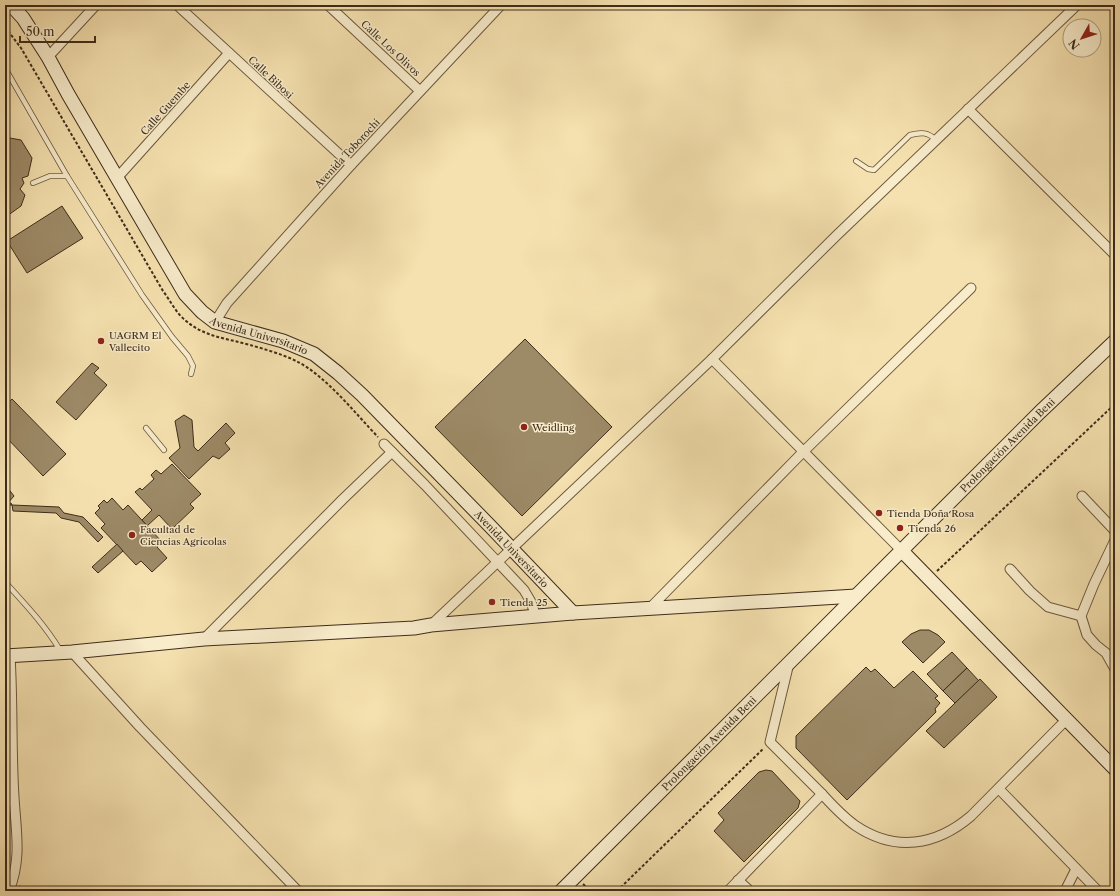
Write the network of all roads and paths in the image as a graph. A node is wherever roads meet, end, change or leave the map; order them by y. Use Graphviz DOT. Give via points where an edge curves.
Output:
graph roads {
  1 [pos="10,5"];
  2 [pos="96,5"];
  3 [pos="177,5"];
  4 [pos="328,5"];
  5 [pos="1076,5"];
  6 [pos="498,6"];
  7 [pos="229,53"];
  8 [pos="48,57"];
  9 [pos="5,68"];
  10 [pos="420,91"];
  11 [pos="968,109"];
  12 [pos="936,140"];
  13 [pos="856,161"];
  14 [pos="350,165"];
  15 [pos="67,176"];
  16 [pos="118,178"];
  17 [pos="33,183"];
  18 [pos="1115,255"];
  19 [pos="971,288"];
  20 [pos="215,322"];
  21 [pos="1115,341"];
  22 [pos="712,359"];
  23 [pos="191,374"];
  24 [pos="1115,404"];
  25 [pos="146,428"];
  26 [pos="384,444"];
  27 [pos="164,450"];
  28 [pos="392,452"];
  29 [pos="803,452"];
  30 [pos="1082,496"];
  31 [pos="1115,531"];
  32 [pos="1115,540"];
  33 [pos="512,548"];
  34 [pos="902,551"];
  35 [pos="498,562"];
  36 [pos="1010,569"];
  37 [pos="929,578"];
  38 [pos="5,582"];
  39 [pos="856,596"];
  40 [pos="650,608"];
  41 [pos="573,613"];
  42 [pos="1081,616"];
  43 [pos="536,617"];
  44 [pos="431,625"];
  45 [pos="204,639"];
  46 [pos="67,653"];
  47 [pos="1111,653"];
  48 [pos="8,656"];
  49 [pos="789,663"];
  50 [pos="1115,669"];
  51 [pos="1066,720"];
  52 [pos="770,742"];
  53 [pos="1115,769"];
  54 [pos="999,789"];
  55 [pos="822,794"];
  56 [pos="1076,869"];
  57 [pos="738,880"];
  58 [pos="9,891"];
  59 [pos="298,891"];
  60 [pos="561,891"];
  61 [pos="617,891"];
  62 [pos="728,891"];
  63 [pos="750,891"];
  64 [pos="1065,891"];
  65 [pos="1098,891"];
  1 -- 8 [label="street, Avenida Universitario" via="23,18"];
  2 -- 8 [label="street"];
  3 -- 7 [label="street, Calle Bibosi"];
  4 -- 10 [label="street, Calle Los Olivos"];
  5 -- 11 [label="street"];
  6 -- 10 [label="street, Avenida Toborochi"];
  7 -- 14 [label="street, Calle Bibosi"];
  7 -- 16 [label="street, Calle Guembe"];
  8 -- 16 [label="street, Avenida Universitario"];
  9 -- 15 [label="lane"];
  10 -- 14 [label="street, Avenida Toborochi"];
  11 -- 12 [label="street"];
  11 -- 18 [label="street"];
  12 -- 13 [label="lane" via="925,133 910,134 874,170"];
  12 -- 22 [label="street"];
  14 -- 20 [label="street, Avenida Toborochi" via="227,303"];
  15 -- 17 [label="lane" via="50,176"];
  15 -- 23 [label="lane" via="142,295 188,356 193,366"];
  16 -- 20 [label="street, Avenida Universitario" via="185,294"];
  19 -- 29 [label="street"];
  20 -- 33 [label="street, Avenida Universitario" via="283,341 314,354 362,395"];
  21 -- 34 [label="street, Prolongación Avenida Beni" via="1040,412"];
  22 -- 29 [label="street"];
  22 -- 33 [label="street"];
  24 -- 37 [label="path"];
  25 -- 27 [label="lane"];
  26 -- 28 [label="street"];
  28 -- 35 [label="street"];
  28 -- 45 [label="street"];
  29 -- 34 [label="street"];
  29 -- 40 [label="street"];
  30 -- 31 [label="street"];
  32 -- 42 [label="street"];
  33 -- 35 [label="street"];
  33 -- 41 [label="street, Avenida Universitario"];
  34 -- 37 [label="street"];
  34 -- 39 [label="street, Prolongación Avenida Beni"];
  35 -- 43 [label="street" via="524,590"];
  35 -- 44 [label="street"];
  36 -- 42 [label="street" via="1048,607"];
  37 -- 51 [label="street"];
  38 -- 46 [label="lane"];
  39 -- 40 [label="street"];
  39 -- 49 [label="street, Prolongación Avenida Beni"];
  40 -- 41 [label="street"];
  41 -- 43 [label="street"];
  42 -- 47 [label="street" via="1088,635 1096,645"];
  43 -- 44 [label="street"];
  44 -- 45 [label="street"];
  45 -- 46 [label="street"];
  46 -- 48 [label="street"];
  46 -- 59 [label="street"];
  47 -- 50 [label="street"];
  48 -- 58 [label="street" via="18,846 14,879"];
  49 -- 52 [label="street"];
  49 -- 60 [label="street, Prolongación Avenida Beni"];
  51 -- 53 [label="street"];
  51 -- 54 [label="street"];
  52 -- 55 [label="street"];
  52 -- 61 [label="path"];
  54 -- 55 [label="street" via="960,826 918,842 902,843 884,839 854,825"];
  54 -- 56 [label="street"];
  55 -- 57 [label="street"];
  56 -- 64 [label="street"];
  56 -- 65 [label="street"];
  57 -- 62 [label="street"];
  57 -- 63 [label="street"];
}
